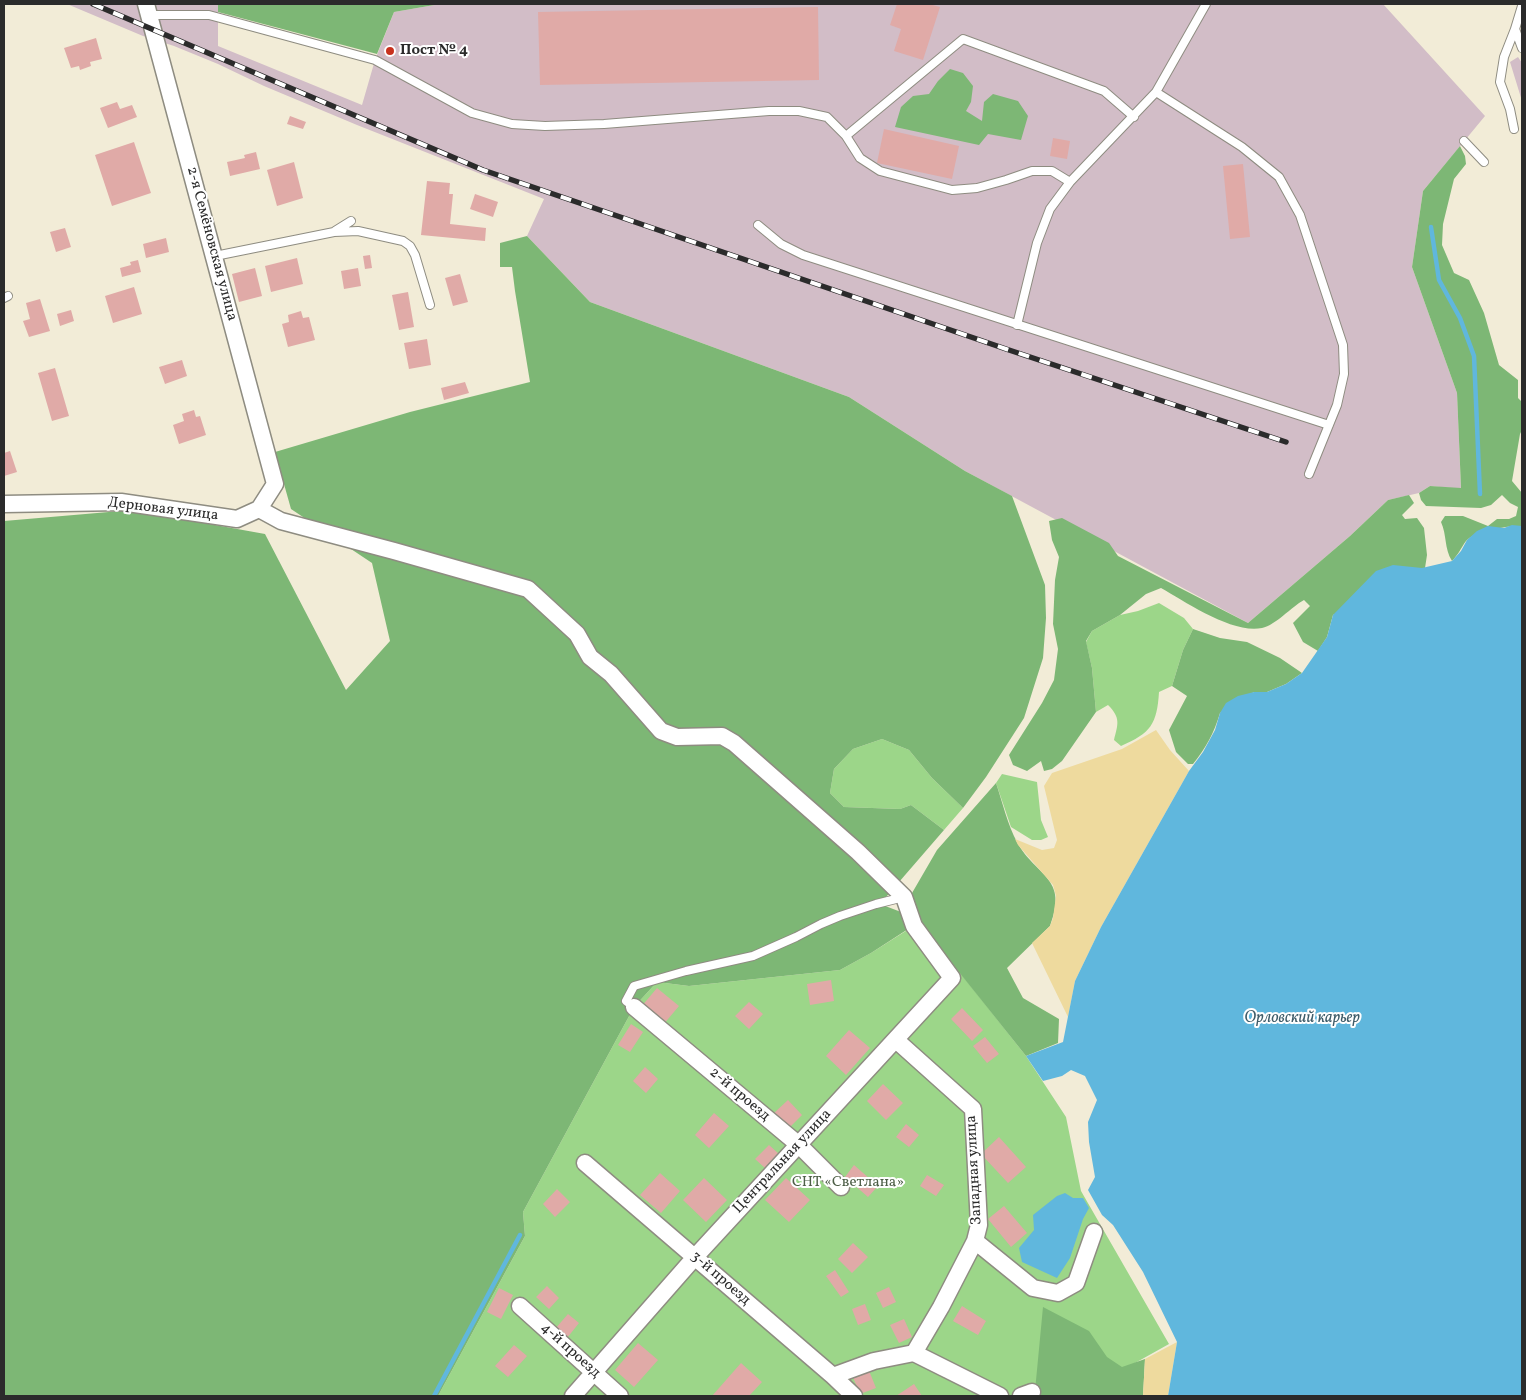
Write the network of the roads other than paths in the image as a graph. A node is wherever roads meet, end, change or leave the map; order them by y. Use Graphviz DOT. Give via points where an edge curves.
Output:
graph roads {
  1 [pos="1206,4"];
  2 [pos="1522,6"];
  3 [pos="147,10"];
  4 [pos="1515,29"];
  5 [pos="1522,48"];
  6 [pos="1156,92"];
  7 [pos="1134,116"];
  8 [pos="1514,129"];
  9 [pos="846,136"];
  10 [pos="1464,141"];
  11 [pos="1484,162"];
  12 [pos="1070,182"];
  13 [pos="351,222"];
  14 [pos="758,225"];
  15 [pos="334,232"];
  16 [pos="215,256"];
  17 [pos="430,305"];
  18 [pos="1017,325"];
  19 [pos="1330,425"];
  20 [pos="1309,474"];
  21 [pos="4,504"];
  22 [pos="259,509"];
  23 [pos="904,897"];
  24 [pos="634,1007"];
  25 [pos="896,1040"];
  26 [pos="799,1145"];
  27 [pos="585,1163"];
  28 [pos="841,1187"];
  29 [pos="1094,1232"];
  30 [pos="975,1241"];
  31 [pos="694,1258"];
  32 [pos="520,1306"];
  33 [pos="914,1352"];
  34 [pos="593,1372"];
  35 [pos="833,1376"];
  36 [pos="573,1396"];
  37 [pos="620,1396"];
  38 [pos="854,1396"];
  39 [pos="1000,1396"];
  1 -- 6 [label="lane"];
  2 -- 4 [label="lane"];
  3 -- 9 [label="lane" via="209,15 375,60 472,112 512,124 604,124 799,111 826,117"];
  3 -- 16 [label="street, 2-я Семёновская улица"];
  4 -- 5 [label="lane"];
  4 -- 8 [label="lane" via="1504,57 1500,82"];
  6 -- 7 [label="lane"];
  6 -- 19 [label="lane" via="1242,147 1279,178 1300,215 1343,345 1344,374 1338,406"];
  7 -- 9 [label="lane" via="1104,91 963,39"];
  7 -- 12 [label="lane"];
  9 -- 12 [label="lane" via="860,158 880,171 952,190 977,188 1032,171 1052,171"];
  10 -- 11 [label="lane"];
  12 -- 18 [label="lane" via="1050,209 1037,243"];
  13 -- 15 [label="lane"];
  14 -- 18 [label="lane" via="781,244 803,255"];
  15 -- 16 [label="lane"];
  15 -- 17 [label="lane" via="358,231 402,241 410,246"];
  16 -- 22 [label="street, 2-я Семёновская улица" via="276,484"];
  18 -- 19 [label="lane"];
  19 -- 20 [label="lane"];
  21 -- 22 [label="street, Дерновая улица" via="121,502 237,519"];
  22 -- 23 [label="street" via="281,521 528,589 576,634 590,657 611,674 661,731 677,738 722,736 734,743"];
  23 -- 24 [label="lane" via="827,922 754,956 634,986 626,1001"];
  23 -- 25 [label="street, Центральная улица" via="914,926 952,978"];
  24 -- 26 [label="street, 2-й проезд"];
  25 -- 26 [label="street, Центральная улица"];
  25 -- 30 [label="street, Западная улица" via="973,1109 979,1225"];
  26 -- 28 [label="street, 2-й проезд"];
  26 -- 31 [label="street, Центральная улица"];
  27 -- 31 [label="street, 3-й проезд"];
  29 -- 30 [label="street" via="1076,1283 1058,1293 1034,1288"];
  30 -- 33 [label="street, Западная улица"];
  31 -- 34 [label="street, Центральная улица"];
  31 -- 35 [label="street, 3-й проезд"];
  32 -- 34 [label="street, 4-й проезд"];
  33 -- 35 [label="street" via="874,1361"];
  33 -- 39 [label="street"];
  34 -- 36 [label="street, Центральная улица"];
  34 -- 37 [label="street, 4-й проезд"];
  35 -- 38 [label="street, 3-й проезд"];
}
